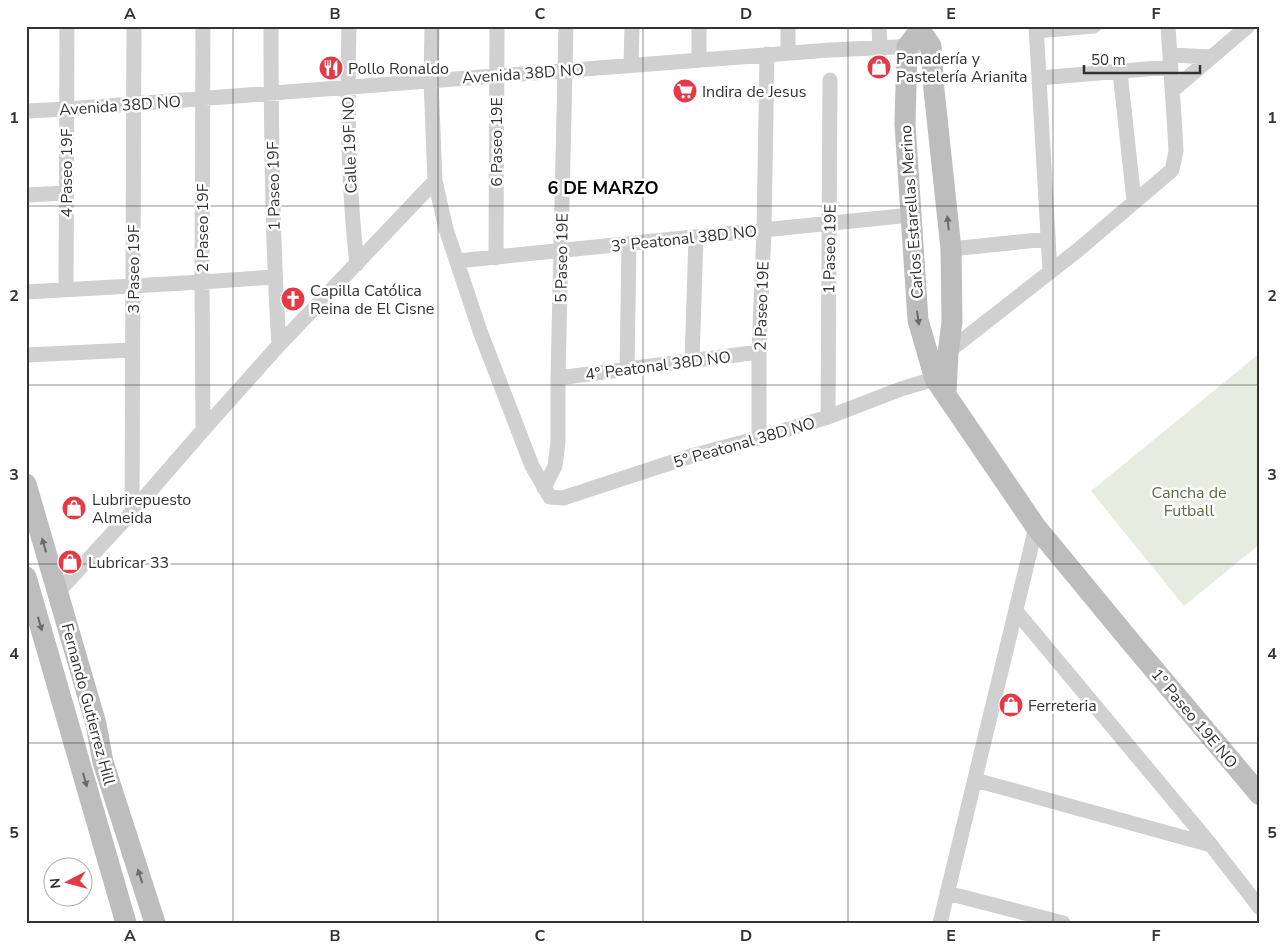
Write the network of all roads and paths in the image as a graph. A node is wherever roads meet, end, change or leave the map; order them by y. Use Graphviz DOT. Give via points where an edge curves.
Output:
graph roads {
  1 [pos="67,26"];
  2 [pos="134,26"];
  3 [pos="203,26"];
  4 [pos="271,26"];
  5 [pos="349,26"];
  6 [pos="432,26"];
  7 [pos="497,26"];
  8 [pos="566,26"];
  9 [pos="632,26"];
  10 [pos="700,26"];
  11 [pos="788,26"];
  12 [pos="879,26"];
  13 [pos="1094,26"];
  14 [pos="1168,26"];
  15 [pos="1248,26"];
  16 [pos="1036,29"];
  17 [pos="924,34"];
  18 [pos="906,46"];
  19 [pos="880,48"];
  20 [pos="788,53"];
  21 [pos="767,54"];
  22 [pos="1212,57"];
  23 [pos="699,60"];
  24 [pos="1170,61"];
  25 [pos="631,65"];
  26 [pos="565,70"];
  27 [pos="1120,72"];
  28 [pos="496,76"];
  29 [pos="1039,78"];
  30 [pos="830,80"];
  31 [pos="431,81"];
  32 [pos="347,87"];
  33 [pos="1172,90"];
  34 [pos="271,93"];
  35 [pos="203,98"];
  36 [pos="133,104"];
  37 [pos="66,109"];
  38 [pos="26,111"];
  39 [pos="435,181"];
  40 [pos="66,194"];
  41 [pos="26,195"];
  42 [pos="1134,201"];
  43 [pos="911,215"];
  44 [pos="830,224"];
  45 [pos="764,230"];
  46 [pos="696,237"];
  47 [pos="1048,239"];
  48 [pos="629,244"];
  49 [pos="950,248"];
  50 [pos="561,251"];
  51 [pos="496,258"];
  52 [pos="457,261"];
  53 [pos="357,264"];
  54 [pos="1050,271"];
  55 [pos="274,277"];
  56 [pos="202,282"];
  57 [pos="133,286"];
  58 [pos="66,289"];
  59 [pos="26,292"];
  60 [pos="279,345"];
  61 [pos="132,350"];
  62 [pos="759,352"];
  63 [pos="26,355"];
  64 [pos="692,361"];
  65 [pos="627,369"];
  66 [pos="941,372"];
  67 [pos="558,378"];
  68 [pos="828,418"];
  69 [pos="203,430"];
  70 [pos="759,438"];
  71 [pos="26,484"];
  72 [pos="544,488"];
  73 [pos="132,512"];
  74 [pos="1036,527"];
  75 [pos="26,577"];
  76 [pos="58,592"];
  77 [pos="1016,611"];
  78 [pos="1130,641"];
  79 [pos="975,780"];
  80 [pos="1260,795"];
  81 [pos="1211,845"];
  82 [pos="947,893"];
  83 [pos="1260,908"];
  84 [pos="126,923"];
  85 [pos="155,923"];
  86 [pos="940,923"];
  87 [pos="1062,923"];
  1 -- 37 [label="street, 4 Paseo 19F"];
  2 -- 36 [label="street, 3 Paseo 19F"];
  3 -- 35 [label="street, 2 Paseo 19F"];
  4 -- 34 [label="street, 1 Paseo 19F"];
  5 -- 32 [label="street, Calle 19F NO"];
  6 -- 31 [label="street"];
  7 -- 28 [label="street, 6 Paseo 19E"];
  8 -- 26 [label="street, 5 Paseo 19E"];
  9 -- 25 [label="street"];
  10 -- 23 [label="street"];
  11 -- 20 [label="street"];
  12 -- 19 [label="street"];
  13 -- 16 [label="street"];
  14 -- 24 [label="street"];
  15 -- 22 [label="street"];
  16 -- 29 [label="street"];
  17 -- 18 [label="street, Carlos Estarellas Merino"];
  49 -- 17 [label="street, Carlos Estarellas Merino, one-way" via="934,90"];
  18 -- 19 [label="street, Avenida 38D NO"];
  18 -- 43 [label="street, Carlos Estarellas Merino" via="904,124"];
  19 -- 20 [label="street, Avenida 38D NO"];
  20 -- 21 [label="street, Avenida 38D NO"];
  21 -- 23 [label="street, Avenida 38D NO"];
  21 -- 45 [label="street, 2 Paseo 19E"];
  22 -- 24 [label="street"];
  22 -- 33 [label="street"];
  23 -- 25 [label="street, Avenida 38D NO"];
  24 -- 27 [label="street"];
  24 -- 33 [label="street"];
  25 -- 26 [label="street, Avenida 38D NO"];
  26 -- 28 [label="street, Avenida 38D NO"];
  26 -- 50 [label="street, 5 Paseo 19E"];
  27 -- 29 [label="street"];
  27 -- 42 [label="street"];
  28 -- 31 [label="street, Avenida 38D NO"];
  28 -- 51 [label="street, 6 Paseo 19E"];
  29 -- 47 [label="street"];
  30 -- 44 [label="street, 1 Paseo 19E"];
  31 -- 32 [label="street, Avenida 38D NO"];
  31 -- 39 [label="street"];
  32 -- 34 [label="street, Avenida 38D NO"];
  32 -- 53 [label="street, Calle 19F NO"];
  33 -- 42 [label="street" via="1176,151 1172,170"];
  34 -- 35 [label="street, Avenida 38D NO"];
  34 -- 55 [label="street, 1 Paseo 19F"];
  35 -- 36 [label="street, Avenida 38D NO"];
  35 -- 56 [label="street, 2 Paseo 19F"];
  36 -- 37 [label="street, Avenida 38D NO"];
  36 -- 57 [label="street, 3 Paseo 19F"];
  37 -- 38 [label="street, Avenida 38D NO"];
  37 -- 40 [label="street, 4 Paseo 19F"];
  39 -- 52 [label="street"];
  39 -- 53 [label="street"];
  40 -- 41 [label="street"];
  40 -- 58 [label="street, 4 Paseo 19F"];
  42 -- 54 [label="street"];
  43 -- 44 [label="street, 3° Peatonal 38D NO"];
  43 -- 66 [label="street, Carlos Estarellas Merino, one-way" via="918,320"];
  44 -- 45 [label="street, 3° Peatonal 38D NO"];
  44 -- 68 [label="street, 1 Paseo 19E"];
  45 -- 46 [label="street, 3° Peatonal 38D NO"];
  45 -- 62 [label="street, 2 Paseo 19E"];
  46 -- 48 [label="street, 3° Peatonal 38D NO"];
  46 -- 64 [label="street"];
  47 -- 49 [label="street"];
  47 -- 54 [label="street"];
  48 -- 50 [label="street, 3° Peatonal 38D NO"];
  48 -- 65 [label="street"];
  49 -- 66 [label="street, Carlos Estarellas Merino" via="952,322"];
  50 -- 51 [label="street, 3° Peatonal 38D NO"];
  50 -- 67 [label="street, 5 Paseo 19E"];
  51 -- 52 [label="street, 3° Peatonal 38D NO"];
  52 -- 72 [label="street" via="532,466"];
  53 -- 60 [label="street"];
  54 -- 66 [label="street"];
  55 -- 56 [label="street"];
  55 -- 60 [label="street, 1 Paseo 19F"];
  56 -- 57 [label="street"];
  56 -- 69 [label="street, 2 Paseo 19F"];
  57 -- 58 [label="street"];
  57 -- 61 [label="street, 3 Paseo 19F"];
  58 -- 59 [label="street"];
  60 -- 69 [label="street"];
  61 -- 63 [label="street"];
  61 -- 73 [label="street, 3 Paseo 19F"];
  62 -- 64 [label="street, 4° Peatonal 38D NO"];
  62 -- 70 [label="street, 2 Paseo 19E"];
  64 -- 65 [label="street, 4° Peatonal 38D NO"];
  65 -- 67 [label="street, 4° Peatonal 38D NO"];
  66 -- 68 [label="street, 5° Peatonal 38D NO"];
  66 -- 74 [label="street, Carlos Estarellas Merino"];
  67 -- 72 [label="street, 5 Paseo 19E" via="555,466"];
  68 -- 70 [label="street, 5° Peatonal 38D NO"];
  69 -- 73 [label="street"];
  70 -- 72 [label="street, 5° Peatonal 38D NO" via="691,456 564,498 550,497"];
  76 -- 71 [label="street, Fernando Gutierrez Hill, one-way"];
  73 -- 76 [label="street"];
  74 -- 77 [label="street"];
  74 -- 78 [label="street, Carlos Estarellas Merino"];
  75 -- 84 [label="street, Fernando Gutierrez Hill, one-way"];
  85 -- 76 [label="street, Fernando Gutierrez Hill, one-way" via="103,762 96,724"];
  77 -- 79 [label="street"];
  77 -- 81 [label="street"];
  78 -- 80 [label="street, 1° Paseo 19E NO"];
  79 -- 81 [label="street"];
  79 -- 82 [label="street"];
  81 -- 83 [label="street"];
  82 -- 86 [label="street"];
  82 -- 87 [label="street"];
}
